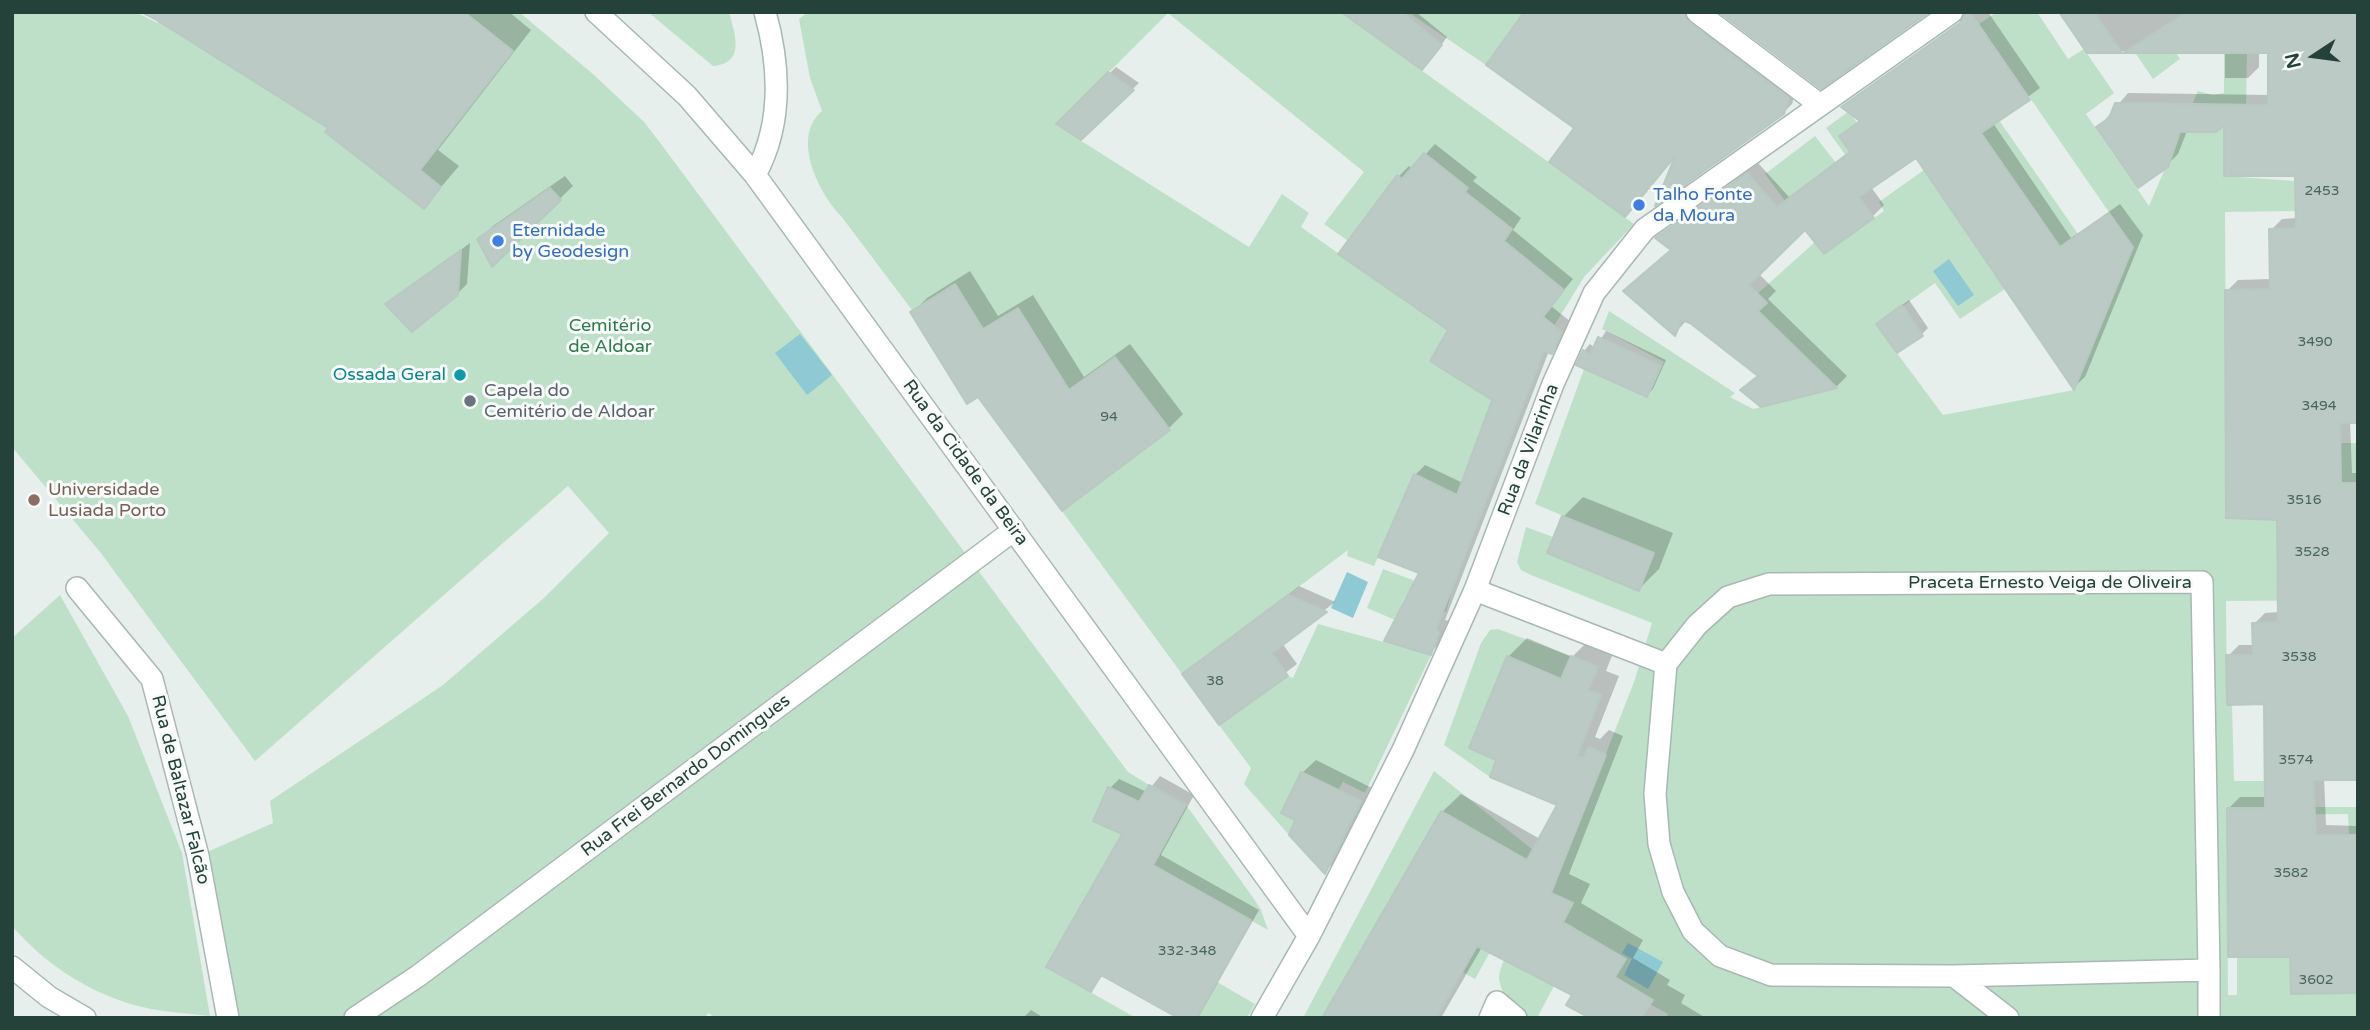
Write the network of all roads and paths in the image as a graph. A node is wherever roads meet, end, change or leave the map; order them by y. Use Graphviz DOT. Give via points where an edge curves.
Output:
graph roads {
  1 [pos="596,12"];
  2 [pos="765,12"];
  3 [pos="1697,12"];
  4 [pos="1952,12"];
  5 [pos="1819,104"];
  6 [pos="755,175"];
  7 [pos="1014,530"];
  8 [pos="77,588"];
  9 [pos="1475,590"];
  10 [pos="1666,664"];
  11 [pos="1309,936"];
  12 [pos="12,967"];
  13 [pos="2209,970"];
  14 [pos="1954,976"];
  15 [pos="85,1018"];
  16 [pos="228,1018"];
  17 [pos="355,1018"];
  18 [pos="1262,1018"];
  19 [pos="1490,1018"];
  20 [pos="1516,1018"];
  21 [pos="2008,1018"];
  22 [pos="2208,1018"];
  1 -- 6 [label="street, Rua da Cidade da Beira" via="687,96"];
  2 -- 6 [label="street" via="774,52 777,100 765,156"];
  3 -- 5 [label="street"];
  4 -- 5 [label="street, Rua da Vilarinha"];
  5 -- 9 [label="street, Rua da Vilarinha" via="1645,229 1594,293 1553,384"];
  6 -- 7 [label="street, Rua da Cidade da Beira"];
  7 -- 11 [label="street, Rua da Cidade da Beira"];
  7 -- 17 [label="street, Rua Frei Bernardo Domingues" via="418,976"];
  8 -- 16 [label="street, Rua de Baltazar Falcão" via="152,679 198,856"];
  9 -- 10 [label="street"];
  9 -- 11 [label="street, Rua da Vilarinha"];
  10 -- 13 [label="street, Praceta Ernesto Veiga de Oliveira" via="1697,625 1728,597 1769,584 2202,582"];
  10 -- 14 [label="street" via="1655,794 1659,844 1673,892 1693,932 1720,956 1771,975"];
  11 -- 18 [label="street, Rua da Vilarinha"];
  12 -- 15 [label="street"];
  13 -- 14 [label="street"];
  13 -- 22 [label="street, Praceta Ernesto Veiga de Oliveira"];
  14 -- 21 [label="street"];
  19 -- 20 [label="street" via="1497,1002"];
}
